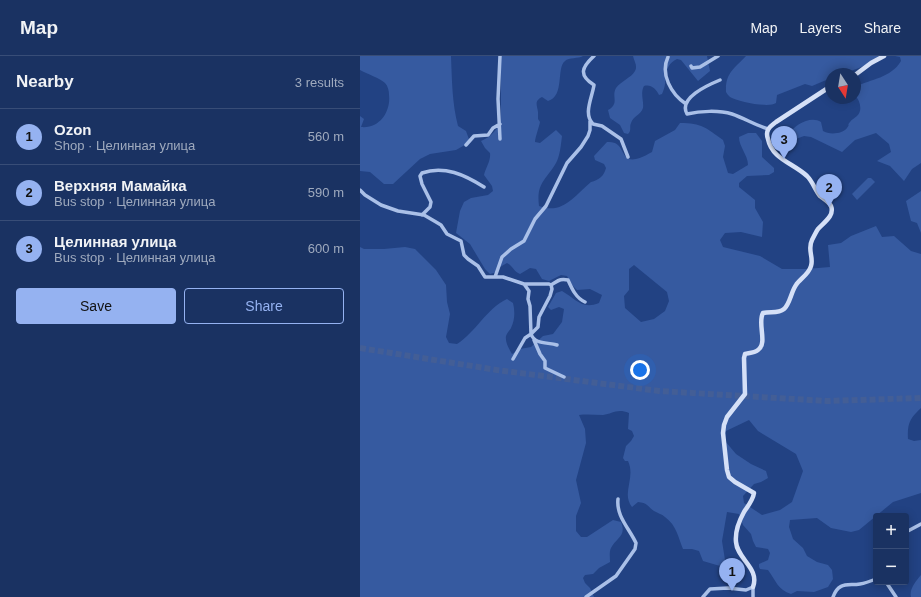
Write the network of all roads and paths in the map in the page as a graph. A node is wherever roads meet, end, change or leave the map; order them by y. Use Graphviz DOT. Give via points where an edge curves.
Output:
graph roads {
  1 [pos="500,56"];
  2 [pos="594,56"];
  3 [pos="668,56"];
  4 [pos="718,56"];
  5 [pos="884,56"];
  6 [pos="691,66"];
  7 [pos="861,70"];
  8 [pos="720,80"];
  9 [pos="825,90"];
  10 [pos="686,104"];
  11 [pos="590,121"];
  12 [pos="500,124"];
  13 [pos="768,129"];
  14 [pos="500,139"];
  15 [pos="466,145"];
  16 [pos="628,157"];
  17 [pos="484,187"];
  18 [pos="360,190"];
  19 [pos="422,215"];
  20 [pos="495,277"];
  21 [pos="524,284"];
  22 [pos="551,285"];
  23 [pos="585,302"];
  24 [pos="531,334"];
  25 [pos="534,340"];
  26 [pos="557,345"];
  27 [pos="513,359"];
  28 [pos="564,378"];
  29 [pos="618,499"];
  30 [pos="921,524"];
  31 [pos="909,530"];
  32 [pos="873,580"];
  33 [pos="888,585"];
  34 [pos="753,587"];
  35 [pos="586,597"];
  36 [pos="703,597"];
  37 [pos="753,597"];
  38 [pos="833,597"];
  39 [pos="896,597"];
  1 -- 12 [label="street"];
  2 -- 11 [label="street" via="585,64 583,70 583,75 594,85 588,113"];
  3 -- 10 [label="street" via="665,62 669,86"];
  4 -- 6 [label="street" via="700,67"];
  5 -- 7 [label="street"];
  8 -- 10 [label="street" via="703,88 689,98"];
  9 -- 13 [label="street"];
  10 -- 13 [label="street" via="687,114 732,114"];
  11 -- 16 [label="street" via="621,139"];
  11 -- 20 [label="street" via="588,136 567,163 546,206 524,241 502,257"];
  12 -- 14 [label="street"];
  12 -- 15 [label="street" via="488,135 474,136"];
  13 -- 34 [label="street" via="767,138 772,150 811,181 817,192 831,206 832,211 811,242 811,268 790,294 785,308 779,312 763,313 761,316 761,347 745,354 745,394 732,409 724,425 729,477 754,493 736,533 737,550 752,570"];
  17 -- 19 [label="street" via="462,175 445,170 422,173 422,184 431,202 430,207"];
  18 -- 19 [label="street" via="381,205"];
  19 -- 20 [label="street" via="441,225 447,234 461,241 464,254 478,266 485,277"];
  20 -- 21 [label="street"];
  21 -- 22 [label="street"];
  21 -- 24 [label="street" via="529,291"];
  22 -- 23 [label="street" via="559,280 568,280 574,293"];
  22 -- 24 [label="street" via="550,296 538,327"];
  24 -- 25 [label="street"];
  24 -- 27 [label="street" via="525,338"];
  25 -- 26 [label="street"];
  25 -- 28 [label="street" via="545,361 545,368"];
  29 -- 35 [label="street" via="622,518 636,543 635,549 616,576"];
  30 -- 31 [label="street"];
  32 -- 38 [label="street" via="846,584 836,591"];
  33 -- 39 [label="street"];
  34 -- 36 [label="street" via="746,590 710,589"];
  34 -- 37 [label="street"];
}
